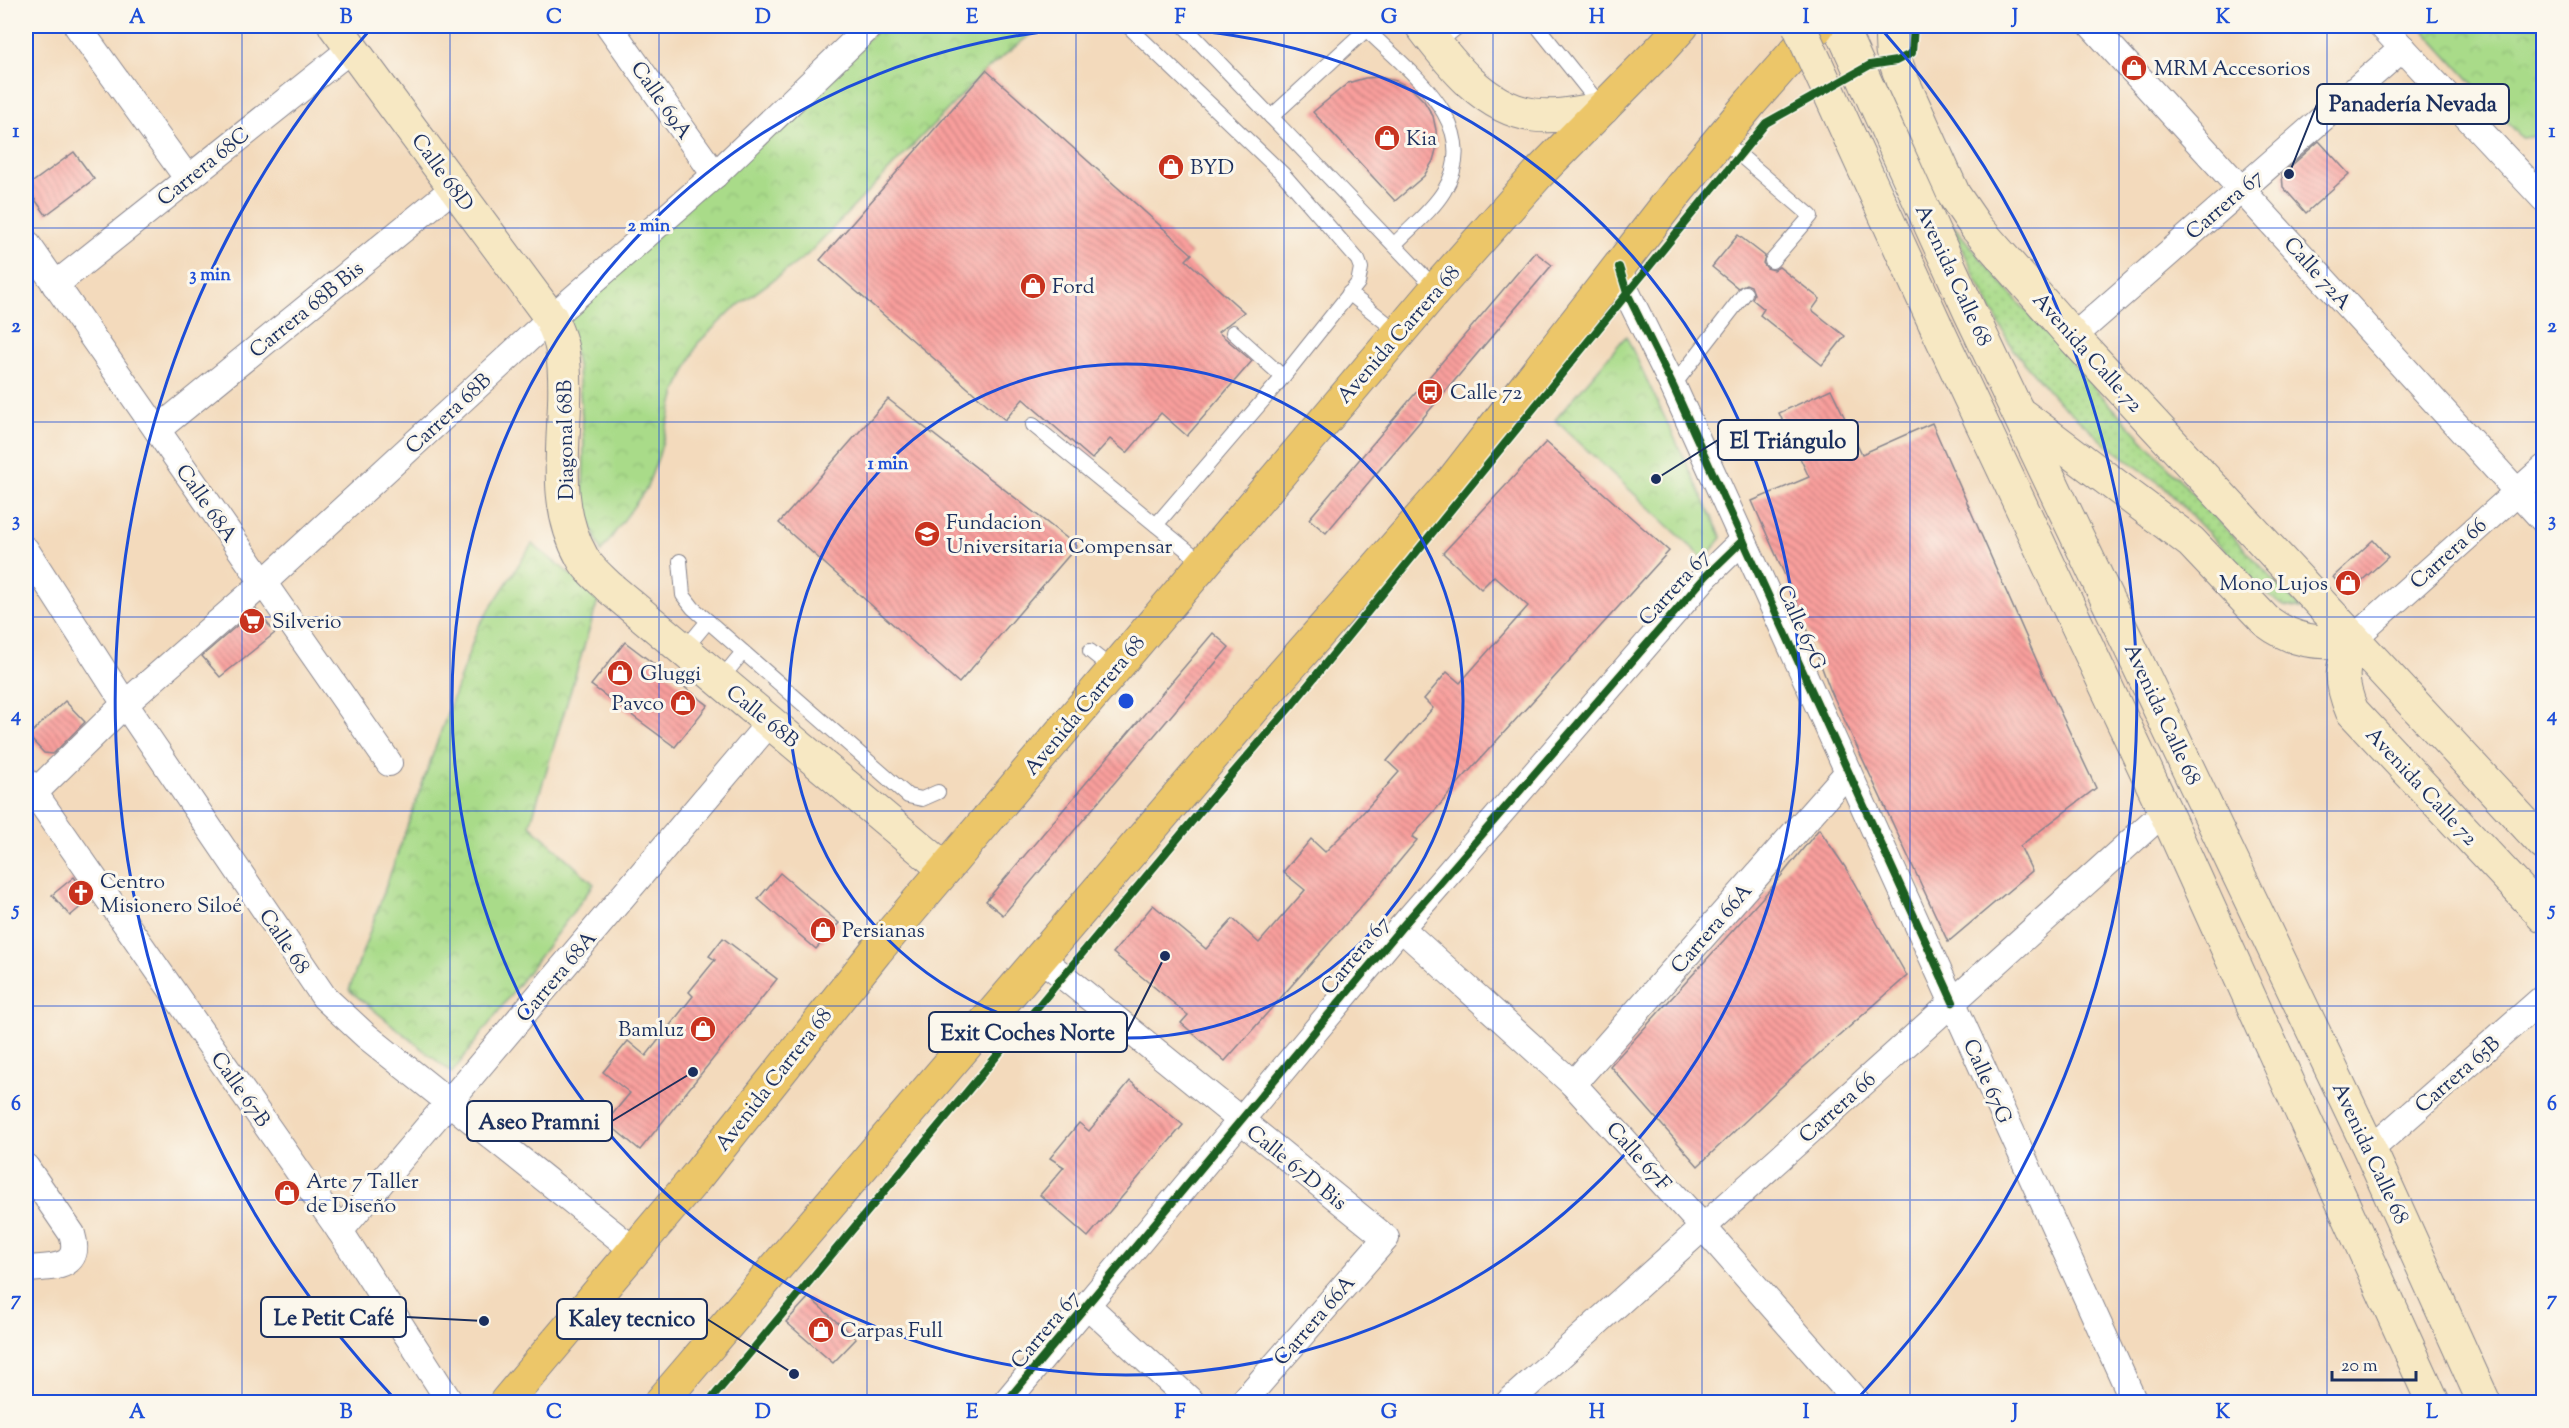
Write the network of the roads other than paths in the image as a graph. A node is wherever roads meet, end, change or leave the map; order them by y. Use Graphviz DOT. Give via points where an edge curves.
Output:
graph roads {
  1 [pos="77,26"];
  2 [pos="609,26"];
  3 [pos="870,26"];
  4 [pos="1128,26"];
  5 [pos="1184,26"];
  6 [pos="1537,26"];
  7 [pos="1682,26"];
  8 [pos="1799,26"];
  9 [pos="1818,26"];
  10 [pos="1840,26"];
  11 [pos="1891,26"];
  12 [pos="2092,26"];
  13 [pos="2382,26"];
  14 [pos="1368,27"];
  15 [pos="1439,32"];
  16 [pos="344,37"];
  17 [pos="2403,48"];
  18 [pos="1603,108"];
  19 [pos="1271,117"];
  20 [pos="1720,138"];
  21 [pos="715,175"];
  22 [pos="188,178"];
  23 [pos="455,187"];
  24 [pos="2242,188"];
  25 [pos="2544,199"];
  26 [pos="26,242"];
  27 [pos="1394,245"];
  28 [pos="1772,261"];
  29 [pos="1619,267"];
  30 [pos="55,285"];
  31 [pos="1436,289"];
  32 [pos="1349,293"];
  33 [pos="1745,293"];
  34 [pos="551,318"];
  35 [pos="1233,332"];
  36 [pos="1398,333"];
  37 [pos="2073,337"];
  38 [pos="1282,377"];
  39 [pos="1673,386"];
  40 [pos="2020,414"];
  41 [pos="1033,425"];
  42 [pos="157,430"];
  43 [pos="2544,468"];
  44 [pos="2516,492"];
  45 [pos="2544,521"];
  46 [pos="1156,525"];
  47 [pos="1743,540"];
  48 [pos="26,549"];
  49 [pos="583,560"];
  50 [pos="680,561"];
  51 [pos="1204,564"];
  52 [pos="263,583"];
  53 [pos="708,621"];
  54 [pos="2353,639"];
  55 [pos="684,650"];
  56 [pos="743,652"];
  57 [pos="720,680"];
  58 [pos="125,704"];
  59 [pos="771,721"];
  60 [pos="389,763"];
  61 [pos="1848,772"];
  62 [pos="28,792"];
  63 [pos="938,792"];
  64 [pos="2165,812"];
  65 [pos="2544,844"];
  66 [pos="945,869"];
  67 [pos="2544,916"];
  68 [pos="1401,928"];
  69 [pos="1042,959"];
  70 [pos="2544,997"];
  71 [pos="1953,1002"];
  72 [pos="1573,1084"];
  73 [pos="450,1103"];
  74 [pos="1240,1120"];
  75 [pos="2370,1150"];
  76 [pos="26,1167"];
  77 [pos="1703,1227"];
  78 [pos="340,1231"];
  79 [pos="1386,1238"];
  80 [pos="635,1251"];
  81 [pos="26,1269"];
  82 [pos="1088,1306"];
  83 [pos="450,1402"];
  84 [pos="506,1402"];
  85 [pos="661,1402"];
  86 [pos="1006,1402"];
  87 [pos="1192,1402"];
  88 [pos="1243,1402"];
  89 [pos="1509,1402"];
  90 [pos="1857,1402"];
  91 [pos="2134,1402"];
  92 [pos="2433,1402"];
  93 [pos="2484,1402"];
  1 -- 22 [label="street"];
  2 -- 21 [label="street, Calle 69A"];
  3 -- 21 [label="street, Carrera 68B"];
  4 -- 32 [label="lane" via="1283,174 1358,260 1360,274"];
  5 -- 19 [label="lane"];
  6 -- 18 [label="lane"];
  7 -- 18 [label="main road, Avenida Carrera 68"];
  8 -- 64 [label="main road, Avenida Calle 68, bridge"];
  9 -- 20 [label="main road"];
  10 -- 40 [label="main road, Avenida Calle 68"];
  11 -- 37 [label="main road, Avenida Calle 72" via="1892,51 1902,80 1963,212"];
  12 -- 24 [label="street, Calle 72A"];
  13 -- 17 [label="street"];
  14 -- 19 [label="lane"];
  14 -- 27 [label="lane" via="1437,101 1449,118 1456,148 1453,170 1443,193"];
  15 -- 18 [label="main road" via="1476,88 1503,106 1533,115"];
  16 -- 22 [label="street, Carrera 68C"];
  16 -- 23 [label="main road, Calle 68D"];
  17 -- 24 [label="street, Carrera 67"];
  17 -- 25 [label="street"];
  18 -- 31 [label="main road, Avenida Carrera 68" via="1538,174"];
  19 -- 27 [label="lane"];
  20 -- 28 [label="lane" via="1811,216"];
  20 -- 29 [label="main road"];
  21 -- 34 [label="street, Carrera 68B"];
  22 -- 30 [label="street, Carrera 68C"];
  23 -- 34 [label="main road, Calle 68D"];
  23 -- 42 [label="street, Carrera 68B Bis"];
  24 -- 37 [label="street, Carrera 67"];
  24 -- 44 [label="street, Calle 72A"];
  26 -- 30 [label="street, Calle 68A"];
  27 -- 31 [label="lane"];
  29 -- 39 [label="street, Calle 67G" via="1627,293"];
  29 -- 69 [label="main road" via="1451,483"];
  30 -- 42 [label="street, Calle 68A"];
  31 -- 36 [label="main road, Avenida Carrera 68"];
  32 -- 36 [label="lane"];
  32 -- 38 [label="lane"];
  33 -- 39 [label="lane"];
  34 -- 49 [label="main road, Diagonal 68B" via="562,346 564,374 564,501 571,535"];
  34 -- 52 [label="street, Carrera 68B"];
  35 -- 38 [label="lane"];
  36 -- 51 [label="main road, Avenida Carrera 68"];
  37 -- 54 [label="main road, Avenida Calle 72"];
  38 -- 46 [label="lane"];
  39 -- 47 [label="street, Calle 67G"];
  40 -- 54 [label="main road" via="2191,542 2280,632 2316,643"];
  40 -- 75 [label="main road, Avenida Calle 68"];
  41 -- 46 [label="lane"];
  42 -- 52 [label="street, Calle 68A"];
  43 -- 44 [label="street, Carrera 66"];
  44 -- 45 [label="street, Calle 72A"];
  44 -- 54 [label="street, Carrera 66"];
  46 -- 51 [label="lane"];
  47 -- 61 [label="street, Calle 67G"];
  47 -- 68 [label="street, Carrera 67" via="1698,585"];
  48 -- 58 [label="street, Calle 68"];
  49 -- 55 [label="main road, Calle 68B"];
  50 -- 53 [label="lane" via="686,601"];
  51 -- 66 [label="main road, Avenida Carrera 68" via="1102,661"];
  52 -- 58 [label="street, Carrera 68B"];
  52 -- 60 [label="street, Calle 68A"];
  53 -- 55 [label="lane"];
  53 -- 56 [label="lane"];
  54 -- 65 [label="main road, Avenida Calle 72"];
  54 -- 67 [label="main road, Avenida Calle 72" via="2344,658 2342,676 2352,711"];
  55 -- 57 [label="main road, Calle 68B"];
  56 -- 57 [label="lane"];
  56 -- 63 [label="lane" via="908,796 922,799"];
  57 -- 59 [label="main road, Calle 68B"];
  58 -- 62 [label="street, Carrera 68B"];
  58 -- 73 [label="street, Calle 68" via="324,997"];
  59 -- 66 [label="main road, Calle 68B"];
  59 -- 73 [label="street, Carrera 68A"];
  61 -- 71 [label="street, Calle 67G"];
  61 -- 72 [label="street, Carrera 66A"];
  62 -- 78 [label="street, Calle 67B"];
  64 -- 71 [label="street, Carrera 66"];
  64 -- 92 [label="main road, Avenida Calle 68"];
  66 -- 80 [label="main road, Avenida Carrera 68"];
  68 -- 72 [label="street, Calle 67F"];
  68 -- 74 [label="street, Carrera 67"];
  69 -- 74 [label="street, Calle 67D Bis"];
  69 -- 85 [label="main road"];
  70 -- 75 [label="street, Carrera 65B"];
  71 -- 77 [label="street, Carrera 66"];
  71 -- 91 [label="street, Calle 67G"];
  72 -- 77 [label="street, Calle 67F"];
  73 -- 78 [label="street, Carrera 68A"];
  73 -- 80 [label="street, Calle 68"];
  74 -- 79 [label="street, Calle 67D Bis"];
  74 -- 82 [label="street, Carrera 67"];
  75 -- 93 [label="main road, Avenida Calle 68"];
  76 -- 81 [label="street" via="75,1244 66,1263"];
  77 -- 89 [label="street, Carrera 66"];
  77 -- 90 [label="street, Calle 67F"];
  78 -- 83 [label="street, Calle 67B"];
  79 -- 88 [label="street, Carrera 66A"];
  80 -- 84 [label="main road, Avenida Carrera 68"];
  82 -- 86 [label="street, Carrera 67"];
  82 -- 87 [label="street"];
}
